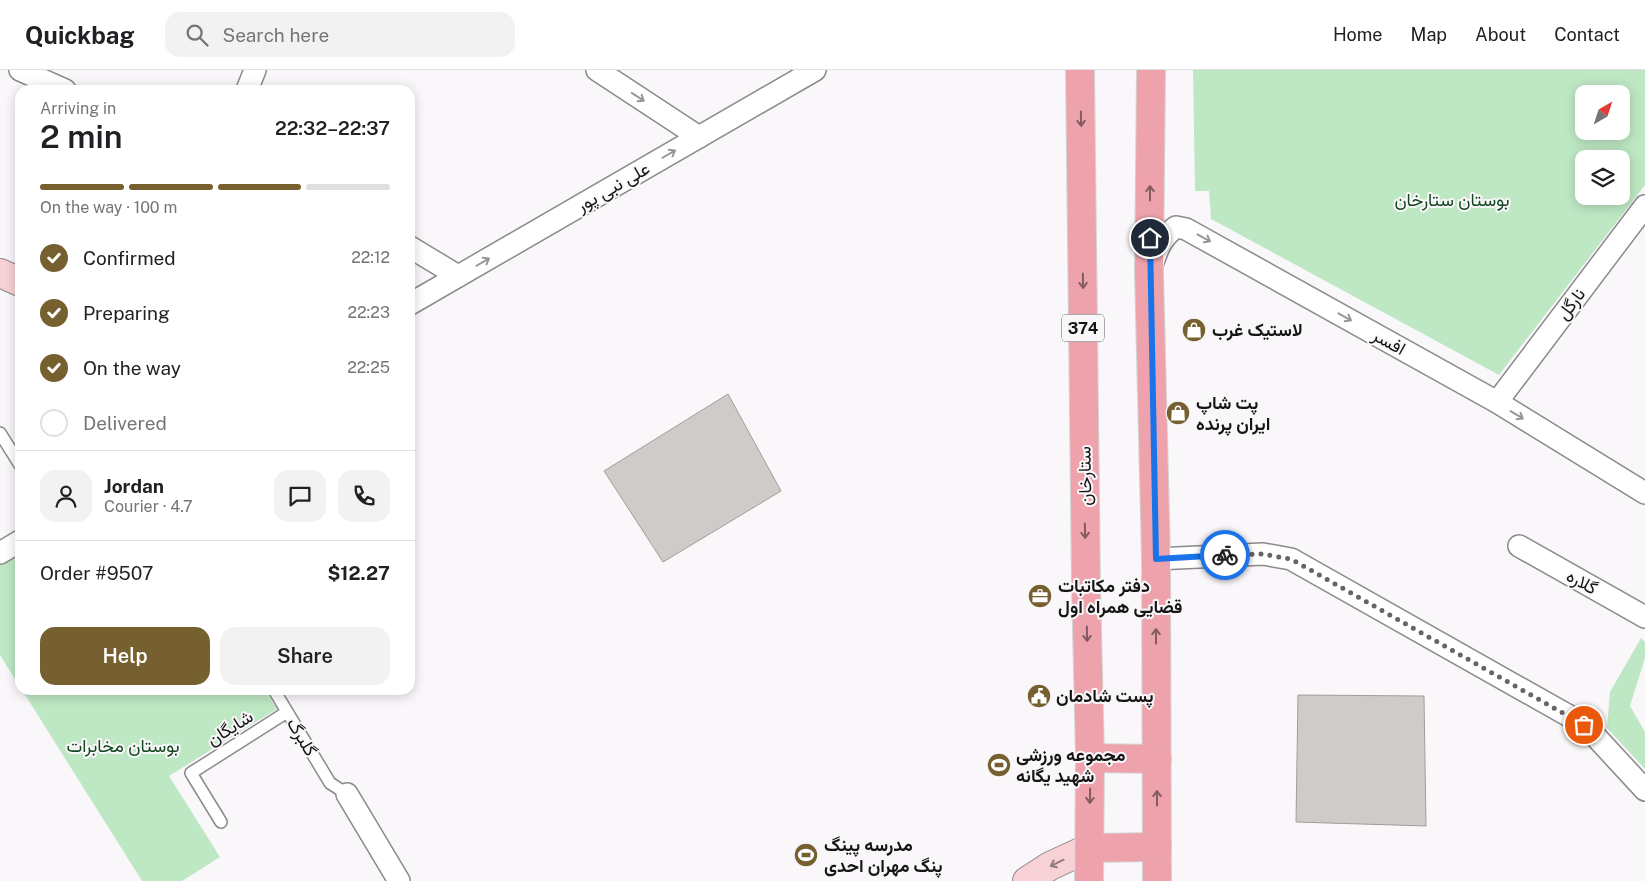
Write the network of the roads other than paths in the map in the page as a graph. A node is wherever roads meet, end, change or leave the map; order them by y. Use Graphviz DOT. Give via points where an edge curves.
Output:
graph roads {
  1 [pos="20,70"];
  2 [pos="255,70"];
  3 [pos="597,70"];
  4 [pos="815,70"];
  5 [pos="1080,70"];
  6 [pos="1151,70"];
  7 [pos="54,85"];
  8 [pos="249,85"];
  9 [pos="699,137"];
  10 [pos="1645,206"];
  11 [pos="415,250"];
  12 [pos="1150,272"];
  13 [pos="0,273"];
  14 [pos="458,276"];
  15 [pos="15,280"];
  16 [pos="415,301"];
  17 [pos="1497,402"];
  18 [pos="0,432"];
  19 [pos="15,457"];
  20 [pos="1645,493"];
  21 [pos="15,544"];
  22 [pos="1519,546"];
  23 [pos="0,553"];
  24 [pos="1156,559"];
  25 [pos="1645,617"];
  26 [pos="277,695"];
  27 [pos="287,712"];
  28 [pos="1090,758"];
  29 [pos="1157,759"];
  30 [pos="339,789"];
  31 [pos="1645,790"];
  32 [pos="221,822"];
  33 [pos="1157,847"];
  34 [pos="1089,848"];
  35 [pos="399,881"];
  36 [pos="1027,881"];
  37 [pos="1089,881"];
  38 [pos="1157,881"];
  1 -- 7 [label="street"];
  2 -- 8 [label="street"];
  3 -- 9 [label="street, one-way"];
  4 -- 9 [label="street, علی نبی پور"];
  5 -- 28 [label="main road, ستارخان / 374, one-way"];
  12 -- 6 [label="main road, one-way"];
  14 -- 9 [label="street, علی نبی پور, one-way"];
  10 -- 17 [label="street, نارگل"];
  11 -- 14 [label="street"];
  12 -- 17 [label="street, افسر, one-way" via="1166,234 1176,227 1186,229"];
  12 -- 24 [label="main road"];
  13 -- 15 [label="main road"];
  14 -- 16 [label="street, علی نبی پور"];
  17 -- 20 [label="street, افسر, one-way"];
  18 -- 19 [label="lane"];
  21 -- 23 [label="street"];
  22 -- 25 [label="street, گلاره"];
  29 -- 24 [label="main road, one-way"];
  24 -- 31 [label="street" via="1262,554 1291,559 1584,725"];
  26 -- 27 [label="lane, گلبرگ"];
  27 -- 30 [label="lane, گلبرگ"];
  27 -- 32 [label="lane, شایگان" via="191,773"];
  28 -- 29 [label="main road"];
  28 -- 34 [label="main road, ستارخان / 374, one-way"];
  33 -- 29 [label="main road, one-way"];
  30 -- 35 [label="street, گلبرگ"];
  33 -- 34 [label="main road"];
  33 -- 38 [label="main road"];
  34 -- 36 [label="main road, one-way"];
  34 -- 37 [label="main road, ستارخان / 374"];
}
